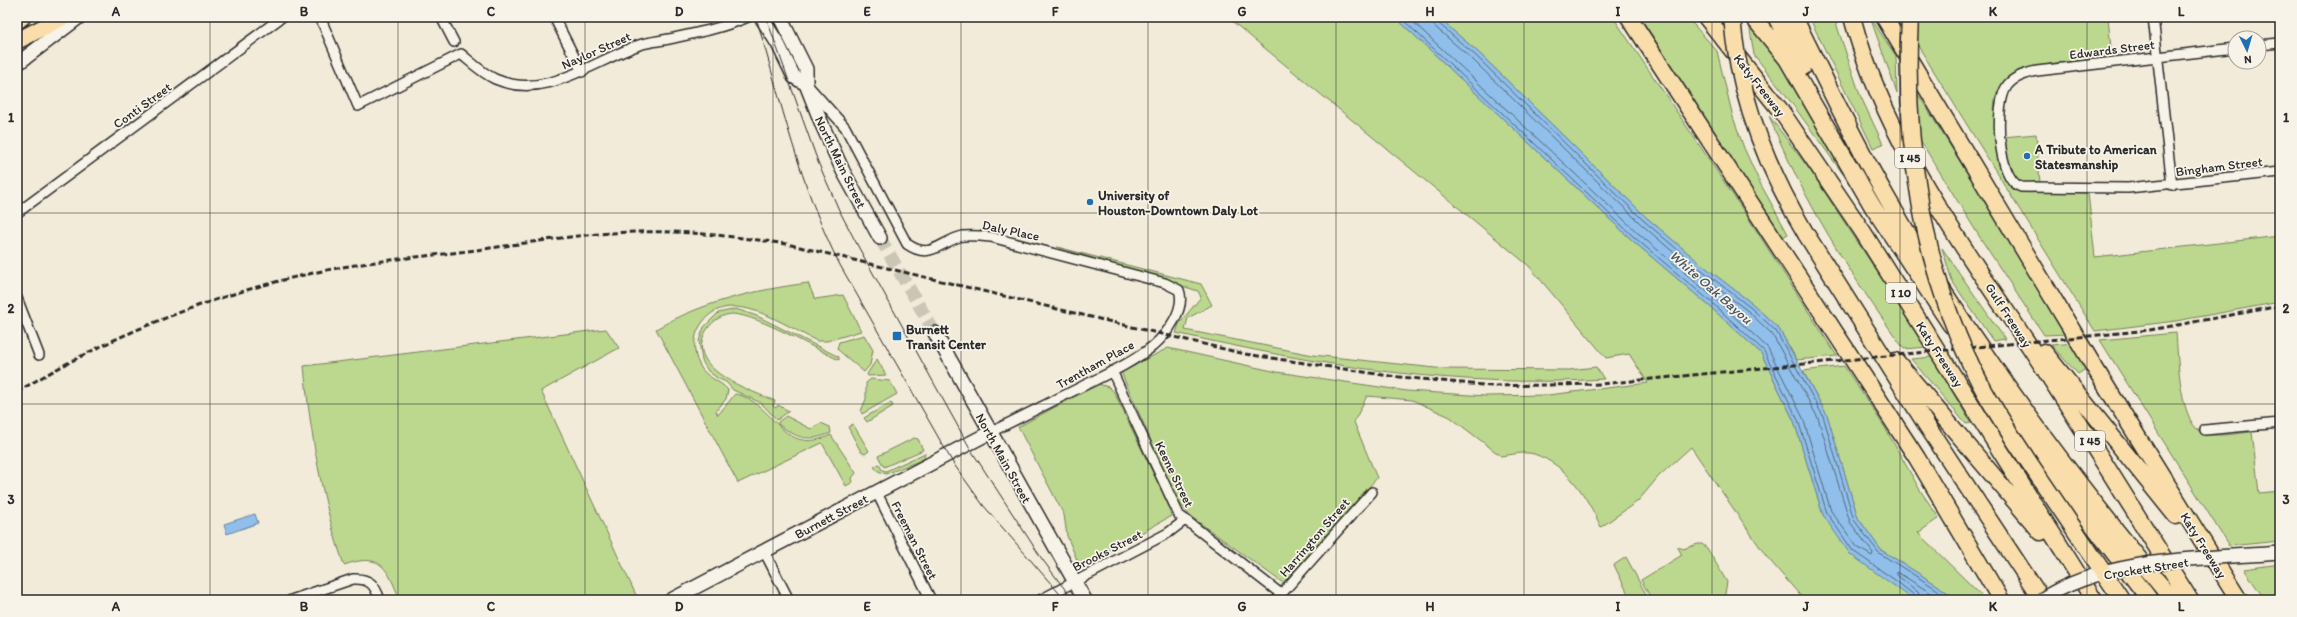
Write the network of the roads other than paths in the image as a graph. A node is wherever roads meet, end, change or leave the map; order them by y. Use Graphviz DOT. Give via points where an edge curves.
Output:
graph roads {
  1 [pos="22,17"];
  2 [pos="63,17"];
  3 [pos="79,17"];
  4 [pos="282,17"];
  5 [pos="320,17"];
  6 [pos="441,17"];
  7 [pos="554,17"];
  8 [pos="748,17"];
  9 [pos="762,17"];
  10 [pos="780,17"];
  11 [pos="1620,17"];
  12 [pos="1629,17"];
  13 [pos="1732,17"];
  14 [pos="1753,17"];
  15 [pos="1776,17"];
  16 [pos="1794,17"];
  17 [pos="1884,17"];
  18 [pos="1910,17"];
  19 [pos="2153,17"];
  20 [pos="1708,18"];
  21 [pos="1853,20"];
  22 [pos="17,21"];
  23 [pos="17,40"];
  24 [pos="454,42"];
  25 [pos="2280,43"];
  26 [pos="2267,44"];
  27 [pos="2227,49"];
  28 [pos="2158,56"];
  29 [pos="17,64"];
  30 [pos="582,72"];
  31 [pos="1666,74"];
  32 [pos="806,84"];
  33 [pos="2280,172"];
  34 [pos="1856,177"];
  35 [pos="2172,185"];
  36 [pos="2018,186"];
  37 [pos="17,213"];
  38 [pos="880,238"];
  39 [pos="1988,283"];
  40 [pos="1179,290"];
  41 [pos="17,298"];
  42 [pos="1861,318"];
  43 [pos="935,334"];
  44 [pos="39,355"];
  45 [pos="1112,372"];
  46 [pos="2280,423"];
  47 [pos="2205,430"];
  48 [pos="991,432"];
  49 [pos="876,491"];
  50 [pos="1372,492"];
  51 [pos="1185,520"];
  52 [pos="764,551"];
  53 [pos="2280,553"];
  54 [pos="2078,576"];
  55 [pos="1074,582"];
  56 [pos="2229,584"];
  57 [pos="1279,597"];
  58 [pos="291,600"];
  59 [pos="380,600"];
  60 [pos="671,600"];
  61 [pos="789,600"];
  62 [pos="932,600"];
  63 [pos="1040,600"];
  64 [pos="1081,600"];
  65 [pos="1085,600"];
  66 [pos="2001,600"];
  67 [pos="2041,600"];
  68 [pos="2094,600"];
  69 [pos="2122,600"];
  70 [pos="2150,600"];
  71 [pos="2173,600"];
  72 [pos="2190,600"];
  73 [pos="2239,600"];
  1 -- 22 [label="highway"];
  2 -- 23 [label="highway"];
  3 -- 29 [label="main road"];
  4 -- 37 [label="street, Conti Street"];
  5 -- 30 [label="street, Naylor Street" via="358,106 461,54 496,79 514,84 548,83"];
  6 -- 24 [label="street"];
  7 -- 30 [label="street"];
  8 -- 30 [label="street, Naylor Street" via="728,25 640,45"];
  9 -- 32 [label="main road, North Main Street" via="794,77"];
  10 -- 32 [label="main road, North Main Street" via="806,69"];
  11 -- 31 [label="highway"];
  12 -- 31 [label="highway"];
  13 -- 42 [label="highway, bridge" via="1737,62 1751,116 1773,172 1806,234"];
  14 -- 34 [label="highway" via="1791,65"];
  15 -- 34 [label="highway" via="1818,96"];
  16 -- 71 [label="highway" via="1886,197 1942,288 2057,453"];
  17 -- 56 [label="highway, Katy Freeway" via="2096,370"];
  18 -- 69 [label="highway, bridge" via="1909,99 1918,186 1930,255 1944,299 1960,341 2001,419"];
  19 -- 28 [label="street"];
  20 -- 54 [label="highway, Katy Freeway / I 10" via="1781,111 1863,232 1938,348"];
  21 -- 39 [label="highway, Gulf Freeway / I 45" via="1872,77 1922,182"];
  25 -- 26 [label="street"];
  27 -- 28 [label="street, Edwards Street"];
  28 -- 35 [label="street"];
  28 -- 36 [label="street, Edwards Street" via="2026,74 2008,85 2002,96 1999,125 2003,158 2012,181"];
  31 -- 66 [label="highway" via="1917,458"];
  32 -- 38 [label="main road, North Main Street" via="843,171"];
  32 -- 40 [label="street, Daly Place" via="845,127 907,244 916,250 926,251 962,236 991,237 1165,283"];
  33 -- 35 [label="street, Bingham Street"];
  34 -- 70 [label="highway" via="1977,366 2050,470"];
  35 -- 36 [label="street, Bingham Street" via="2087,188"];
  39 -- 56 [label="highway" via="2126,452"];
  39 -- 72 [label="highway, Gulf Freeway / I 45"];
  40 -- 45 [label="street, Trentham Place" via="1180,307 1162,335 1147,350"];
  41 -- 44 [label="street"];
  42 -- 54 [label="highway"];
  42 -- 67 [label="highway" via="1927,426"];
  43 -- 48 [label="main road, North Main Street"];
  45 -- 48 [label="street, Trentham Place"];
  45 -- 51 [label="street, Keene Street" via="1178,515"];
  46 -- 47 [label="street"];
  48 -- 49 [label="main road, Burnett Street"];
  48 -- 55 [label="main road, North Main Street"];
  49 -- 52 [label="main road, Burnett Street"];
  49 -- 62 [label="street, Freeman Street"];
  50 -- 57 [label="street, Harrington Street"];
  51 -- 55 [label="street, Brooks Street" via="1168,533"];
  51 -- 57 [label="street, Keene Street"];
  52 -- 60 [label="main road, Burnett Street"];
  52 -- 61 [label="street"];
  53 -- 67 [label="main road, Crockett Street, bridge" via="2132,567 2090,578"];
  54 -- 68 [label="highway, Katy Freeway / I 10"];
  55 -- 63 [label="street, Brooks Street"];
  55 -- 64 [label="main road, North Main Street"];
  55 -- 65 [label="main road, North Main Street"];
  56 -- 73 [label="highway, Katy Freeway"];
  58 -- 59 [label="street" via="353,579 368,580"];
}
